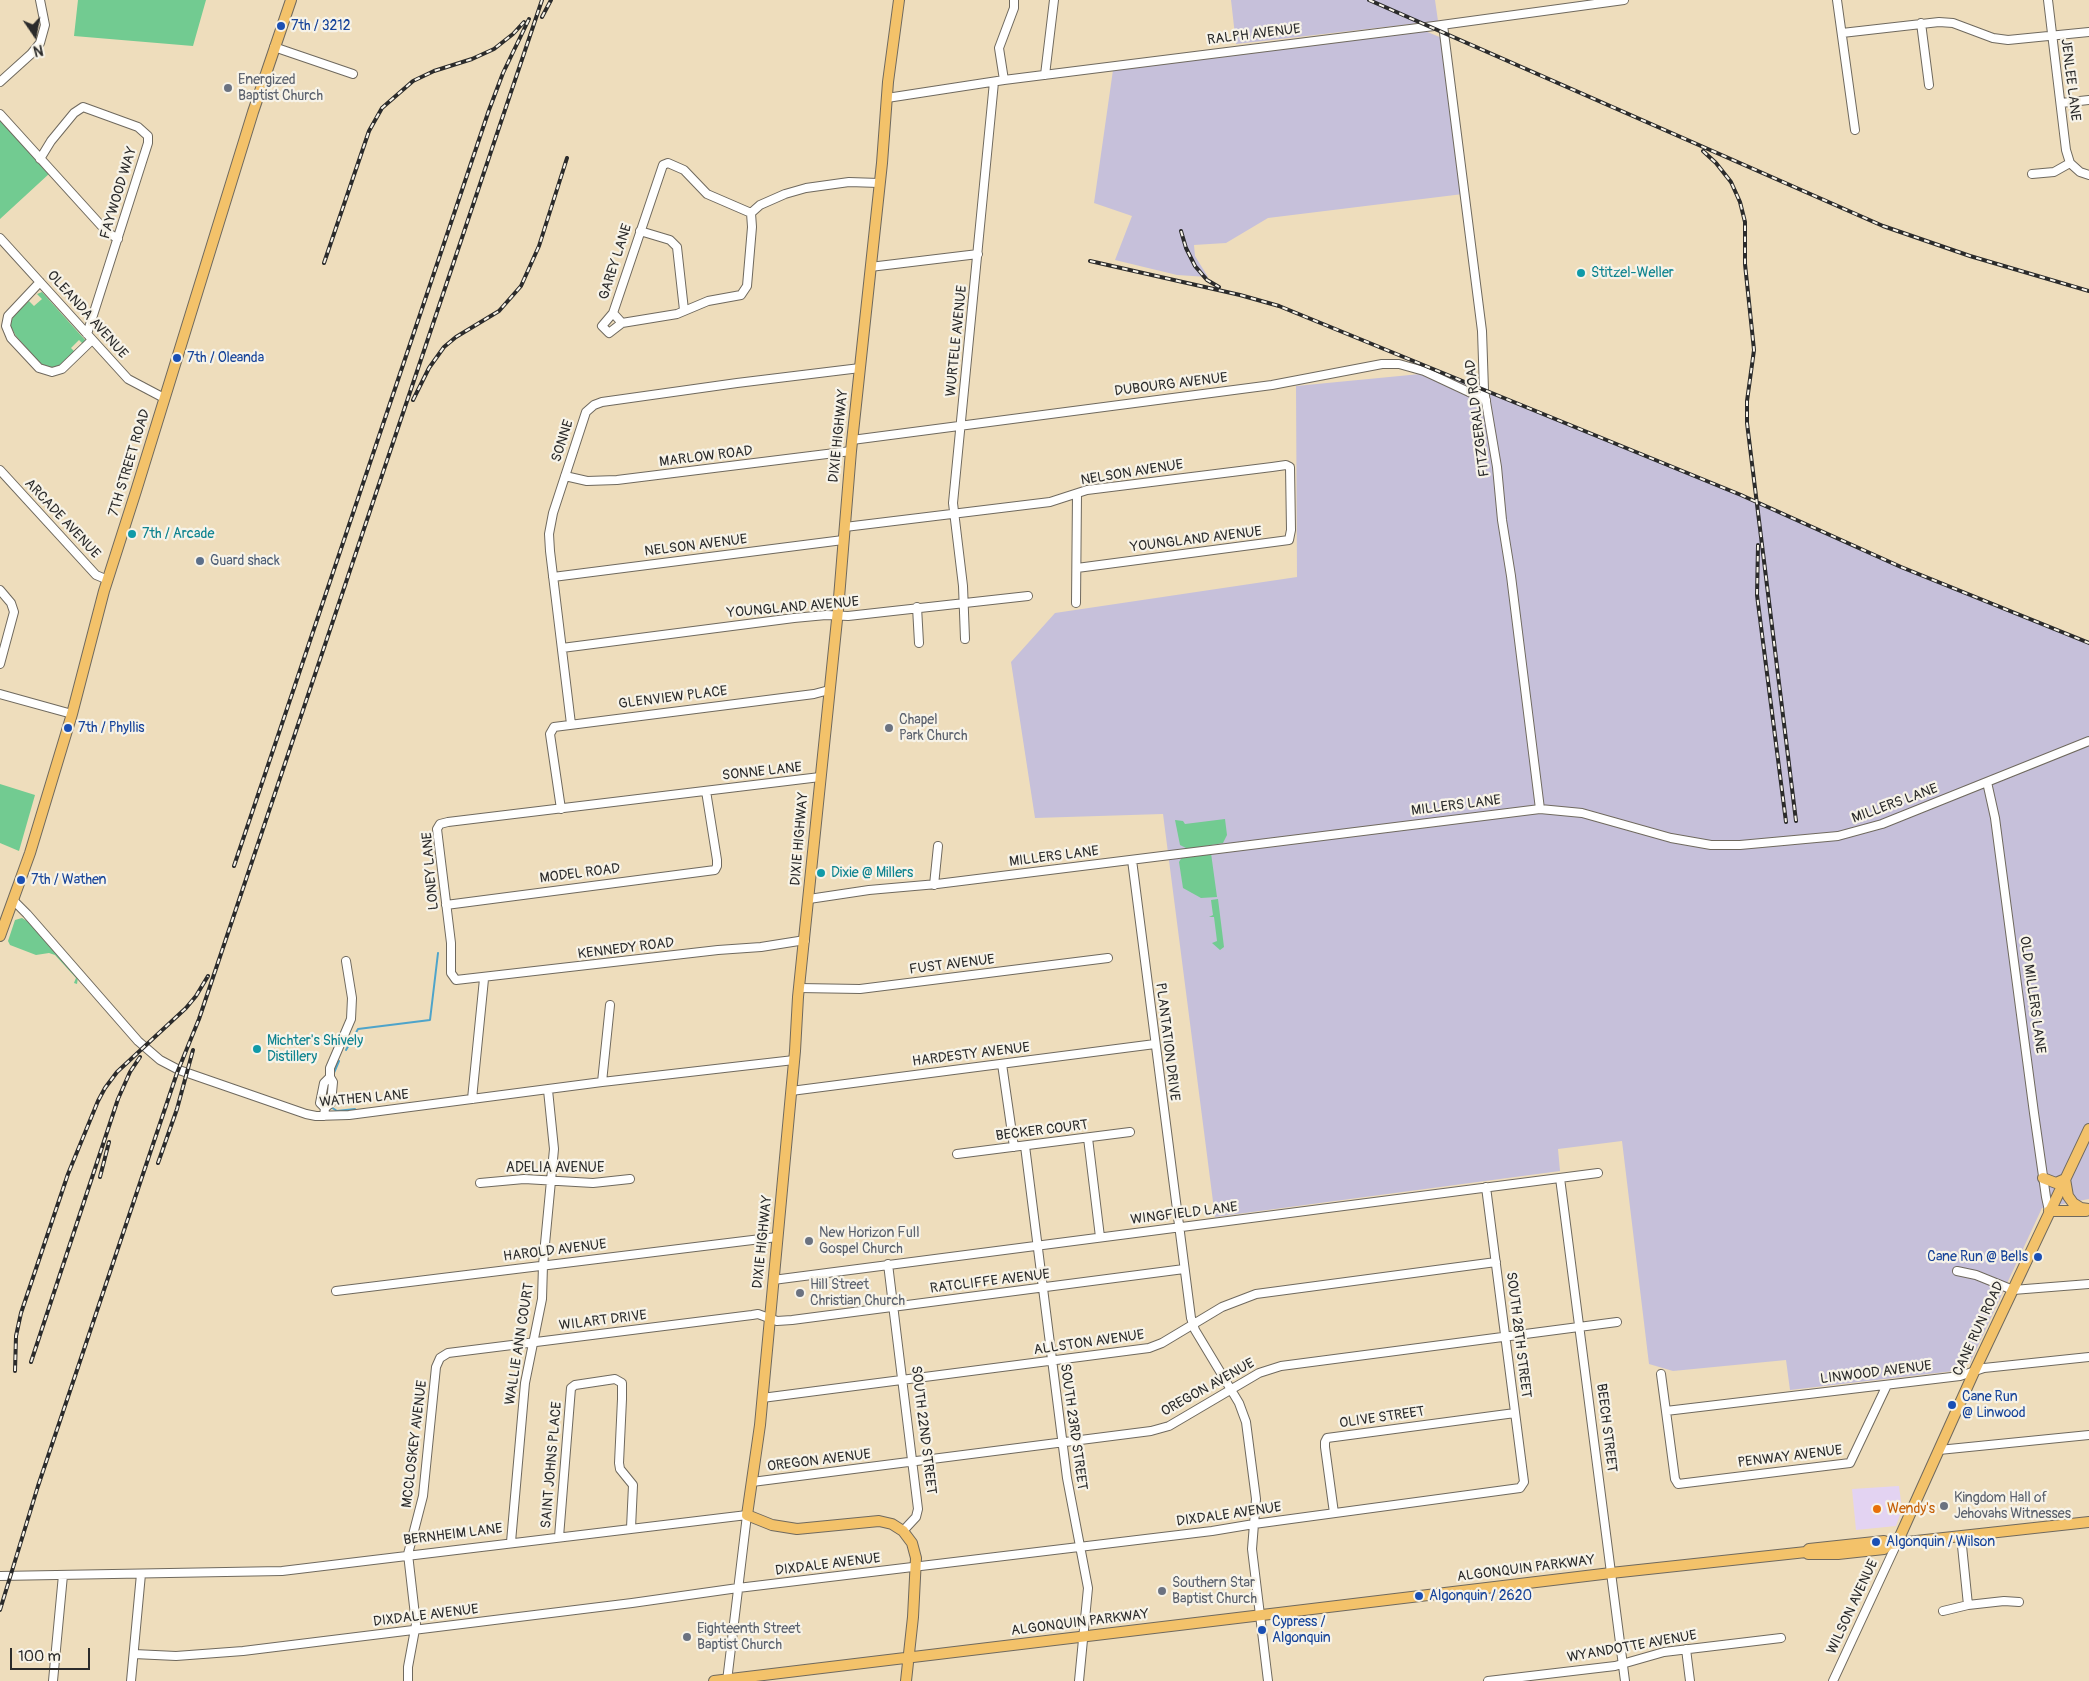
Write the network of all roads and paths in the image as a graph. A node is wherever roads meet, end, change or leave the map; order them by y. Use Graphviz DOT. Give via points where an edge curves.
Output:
graph roads {
  1 [pos="40,0"];
  2 [pos="291,0"];
  3 [pos="899,0"];
  4 [pos="1014,0"];
  5 [pos="1054,0"];
  6 [pos="1624,0"];
  7 [pos="1837,0"];
  8 [pos="2048,0"];
  9 [pos="1921,23"];
  10 [pos="1444,25"];
  11 [pos="2089,32"];
  12 [pos="1842,33"];
  13 [pos="2052,36"];
  14 [pos="274,47"];
  15 [pos="353,74"];
  16 [pos="1045,75"];
  17 [pos="1004,80"];
  18 [pos="0,82"];
  19 [pos="994,82"];
  20 [pos="1929,85"];
  21 [pos="887,98"];
  22 [pos="2089,100"];
  23 [pos="2061,103"];
  24 [pos="0,114"];
  25 [pos="1855,130"];
  26 [pos="40,159"];
  27 [pos="2070,163"];
  28 [pos="2032,174"];
  29 [pos="2089,175"];
  30 [pos="879,184"];
  31 [pos="751,213"];
  32 [pos="640,230"];
  33 [pos="0,238"];
  34 [pos="118,239"];
  35 [pos="978,254"];
  36 [pos="870,267"];
  37 [pos="40,282"];
  38 [pos="684,310"];
  39 [pos="613,313"];
  40 [pos="622,323"];
  41 [pos="89,337"];
  42 [pos="860,368"];
  43 [pos="164,398"];
  44 [pos="1486,400"];
  45 [pos="961,424"];
  46 [pos="852,440"];
  47 [pos="851,451"];
  48 [pos="0,470"];
  49 [pos="565,476"];
  50 [pos="1077,494"];
  51 [pos="953,513"];
  52 [pos="845,527"];
  53 [pos="843,540"];
  54 [pos="1289,540"];
  55 [pos="1077,568"];
  56 [pos="553,577"];
  57 [pos="108,580"];
  58 [pos="0,590"];
  59 [pos="1028,596"];
  60 [pos="963,603"];
  61 [pos="1076,604"];
  62 [pos="917,607"];
  63 [pos="837,616"];
  64 [pos="965,639"];
  65 [pos="919,643"];
  66 [pos="562,648"];
  67 [pos="0,664"];
  68 [pos="829,690"];
  69 [pos="0,694"];
  70 [pos="72,714"];
  71 [pos="571,724"];
  72 [pos="2089,741"];
  73 [pos="820,777"];
  74 [pos="1987,782"];
  75 [pos="706,790"];
  76 [pos="561,808"];
  77 [pos="1540,809"];
  78 [pos="938,846"];
  79 [pos="1132,860"];
  80 [pos="934,885"];
  81 [pos="809,900"];
  82 [pos="14,901"];
  83 [pos="446,905"];
  84 [pos="0,934"];
  85 [pos="805,940"];
  86 [pos="1108,958"];
  87 [pos="346,961"];
  88 [pos="452,977"];
  89 [pos="484,978"];
  90 [pos="799,988"];
  91 [pos="610,1005"];
  92 [pos="1155,1044"];
  93 [pos="794,1060"];
  94 [pos="1002,1064"];
  95 [pos="602,1082"];
  96 [pos="548,1090"];
  97 [pos="791,1091"];
  98 [pos="472,1099"];
  99 [pos="325,1112"];
  100 [pos="2089,1128"];
  101 [pos="1130,1132"];
  102 [pos="1088,1138"];
  103 [pos="1025,1146"];
  104 [pos="1014,1147"];
  105 [pos="957,1154"];
  106 [pos="1598,1173"];
  107 [pos="1560,1178"];
  108 [pos="2043,1178"];
  109 [pos="630,1179"];
  110 [pos="2065,1179"];
  111 [pos="552,1181"];
  112 [pos="480,1183"];
  113 [pos="1486,1187"];
  114 [pos="2089,1210"];
  115 [pos="2049,1211"];
  116 [pos="1179,1227"];
  117 [pos="777,1237"];
  118 [pos="1100,1237"];
  119 [pos="1038,1245"];
  120 [pos="1496,1262"];
  121 [pos="888,1264"];
  122 [pos="543,1265"];
  123 [pos="1184,1269"];
  124 [pos="1957,1271"];
  125 [pos="773,1280"];
  126 [pos="2089,1284"];
  127 [pos="1042,1288"];
  128 [pos="2013,1290"];
  129 [pos="336,1291"];
  130 [pos="893,1306"];
  131 [pos="770,1318"];
  132 [pos="1617,1322"];
  133 [pos="1193,1324"];
  134 [pos="1579,1327"];
  135 [pos="1506,1336"];
  136 [pos="533,1342"];
  137 [pos="2089,1357"];
  138 [pos="440,1358"];
  139 [pos="1052,1360"];
  140 [pos="1974,1372"];
  141 [pos="1661,1374"];
  142 [pos="902,1380"];
  143 [pos="1887,1385"];
  144 [pos="1231,1389"];
  145 [pos="762,1398"];
  146 [pos="1666,1411"];
  147 [pos="1516,1413"];
  148 [pos="2089,1435"];
  149 [pos="1062,1443"];
  150 [pos="1938,1450"];
  151 [pos="913,1462"];
  152 [pos="752,1482"];
  153 [pos="1523,1486"];
  154 [pos="1334,1513"];
  155 [pos="747,1514"];
  156 [pos="2089,1522"];
  157 [pos="1254,1524"];
  158 [pos="631,1528"];
  159 [pos="903,1531"];
  160 [pos="559,1536"];
  161 [pos="1961,1536"];
  162 [pos="511,1542"];
  163 [pos="1893,1543"];
  164 [pos="1081,1548"];
  165 [pos="408,1554"];
  166 [pos="916,1567"];
  167 [pos="1611,1573"];
  168 [pos="141,1574"];
  169 [pos="0,1576"];
  170 [pos="63,1576"];
  171 [pos="738,1588"];
  172 [pos="2019,1602"];
  173 [pos="1968,1605"];
  174 [pos="1943,1611"];
  175 [pos="1260,1616"];
  176 [pos="415,1630"];
  177 [pos="1084,1636"];
  178 [pos="1781,1638"];
  179 [pos="1686,1649"];
  180 [pos="134,1654"];
  181 [pos="909,1657"];
  182 [pos="1622,1663"];
  183 [pos="1553,1677"];
  184 [pos="727,1680"];
  185 [pos="53,1681"];
  186 [pos="131,1681"];
  187 [pos="408,1681"];
  188 [pos="714,1681"];
  189 [pos="906,1681"];
  190 [pos="1079,1681"];
  191 [pos="1268,1681"];
  192 [pos="1488,1681"];
  193 [pos="1625,1681"];
  194 [pos="1690,1681"];
  195 [pos="1832,1681"];
  1 -- 18 [label="street" via="45,25 40,43"];
  2 -- 14 [label="main road, 7TH STREET ROAD"];
  3 -- 21 [label="main road, DIXIE HIGHWAY"];
  4 -- 17 [label="street" via="1014,8 998,48"];
  5 -- 16 [label="street"];
  6 -- 10 [label="street, RALPH AVENUE"];
  7 -- 12 [label="street"];
  8 -- 13 [label="street, JENLEE LANE"];
  9 -- 12 [label="street"];
  9 -- 13 [label="street" via="1953,23 2000,40"];
  9 -- 20 [label="street"];
  10 -- 16 [label="street, RALPH AVENUE"];
  10 -- 44 [label="street, FITZGERALD ROAD" via="1482,331"];
  11 -- 13 [label="street"];
  12 -- 25 [label="street"];
  13 -- 23 [label="street, JENLEE LANE"];
  14 -- 15 [label="street"];
  14 -- 43 [label="main road, 7TH STREET ROAD"];
  16 -- 17 [label="street, RALPH AVENUE"];
  17 -- 19 [label="street, RALPH AVENUE"];
  19 -- 21 [label="street, RALPH AVENUE"];
  19 -- 35 [label="street, WURTELE AVENUE"];
  21 -- 30 [label="main road, DIXIE HIGHWAY"];
  22 -- 23 [label="street"];
  23 -- 27 [label="street, JENLEE LANE"];
  24 -- 26 [label="street"];
  26 -- 34 [label="street" via="107,232"];
  26 -- 34 [label="street, FAYWOOD WAY" via="57,134 83,107 146,132 148,143"];
  27 -- 28 [label="street" via="2054,172"];
  27 -- 29 [label="street"];
  30 -- 31 [label="street" via="849,182 806,188 768,201"];
  30 -- 36 [label="main road, DIXIE HIGHWAY"];
  31 -- 32 [label="street, GAREY LANE" via="707,194 688,173 668,163 660,171"];
  31 -- 38 [label="street" via="745,290 736,297 708,301"];
  32 -- 38 [label="street" via="670,240 677,247"];
  32 -- 39 [label="street, GAREY LANE"];
  33 -- 37 [label="street, OLEANDA AVENUE"];
  34 -- 41 [label="street, FAYWOOD WAY"];
  35 -- 36 [label="street"];
  35 -- 45 [label="street, WURTELE AVENUE"];
  36 -- 42 [label="main road, DIXIE HIGHWAY"];
  37 -- 41 [label="street, OLEANDA AVENUE"];
  37 -- 41 [label="street" via="8,316 7,330 11,338 39,368 52,372 62,368"];
  38 -- 40 [label="street"];
  39 -- 40 [label="street, GAREY LANE"];
  39 -- 40 [label="street" via="602,326 609,333"];
  41 -- 43 [label="street, OLEANDA AVENUE" via="128,379"];
  42 -- 46 [label="main road, DIXIE HIGHWAY"];
  42 -- 49 [label="street, SONNE" via="594,405 585,414"];
  43 -- 57 [label="main road, 7TH STREET ROAD"];
  44 -- 45 [label="street, DUBOURG AVENUE" via="1424,371 1390,364 1272,385"];
  44 -- 77 [label="street, FITZGERALD ROAD"];
  45 -- 46 [label="street, DUBOURG AVENUE"];
  45 -- 51 [label="street, WURTELE AVENUE"];
  46 -- 47 [label="main road, DIXIE HIGHWAY"];
  47 -- 49 [label="street, MARLOW ROAD" via="617,480 587,481"];
  47 -- 52 [label="main road, DIXIE HIGHWAY"];
  48 -- 57 [label="street, ARCADE AVENUE" via="96,575"];
  49 -- 56 [label="street, SONNE" via="550,524"];
  50 -- 51 [label="street, NELSON AVENUE" via="1050,502"];
  50 -- 54 [label="street, NELSON AVENUE" via="1288,465 1292,488"];
  50 -- 55 [label="street"];
  51 -- 52 [label="street, NELSON AVENUE"];
  51 -- 60 [label="street, WURTELE AVENUE"];
  52 -- 53 [label="main road, DIXIE HIGHWAY"];
  53 -- 56 [label="street, NELSON AVENUE"];
  53 -- 63 [label="main road, DIXIE HIGHWAY"];
  54 -- 55 [label="street, YOUNGLAND AVENUE"];
  55 -- 61 [label="street"];
  56 -- 66 [label="street, SONNE"];
  57 -- 70 [label="main road, 7TH STREET ROAD"];
  58 -- 67 [label="street" via="11,602 14,612"];
  59 -- 60 [label="street, YOUNGLAND AVENUE"];
  60 -- 62 [label="street, YOUNGLAND AVENUE"];
  60 -- 64 [label="street, WURTELE AVENUE"];
  62 -- 63 [label="street, YOUNGLAND AVENUE"];
  62 -- 65 [label="street"];
  63 -- 66 [label="street, YOUNGLAND AVENUE" via="794,618"];
  63 -- 68 [label="main road, DIXIE HIGHWAY"];
  66 -- 71 [label="street, SONNE"];
  68 -- 71 [label="street, GLENVIEW PLACE"];
  68 -- 73 [label="main road, DIXIE HIGHWAY"];
  69 -- 70 [label="street"];
  70 -- 82 [label="main road, 7TH STREET ROAD"];
  71 -- 76 [label="street, GLENVIEW PLACE" via="559,725 550,734"];
  72 -- 74 [label="street, MILLERS LANE"];
  73 -- 75 [label="street, SONNE LANE"];
  73 -- 81 [label="main road, DIXIE HIGHWAY"];
  74 -- 77 [label="street, MILLERS LANE" via="1868,830 1740,845 1692,842 1593,815"];
  74 -- 108 [label="street, OLD MILLERS LANE" via="1996,818"];
  75 -- 76 [label="street, LONEY LANE"];
  75 -- 83 [label="street, MODEL ROAD" via="716,868 710,871"];
  76 -- 83 [label="street, LONEY LANE" via="440,824 437,829"];
  77 -- 79 [label="street, MILLERS LANE"];
  78 -- 80 [label="street"];
  79 -- 80 [label="street, MILLERS LANE"];
  79 -- 92 [label="street, PLANTATION DRIVE"];
  80 -- 81 [label="street, MILLERS LANE" via="871,890"];
  81 -- 85 [label="main road, DIXIE HIGHWAY"];
  82 -- 84 [label="main road, 7TH STREET ROAD"];
  82 -- 99 [label="street, WATHEN LANE" via="138,1041 160,1060 284,1108 306,1114"];
  83 -- 88 [label="street, LONEY LANE"];
  85 -- 89 [label="street, KENNEDY ROAD"];
  85 -- 90 [label="main road, DIXIE HIGHWAY"];
  86 -- 90 [label="street, FUST AVENUE" via="860,989"];
  87 -- 99 [label="street" via="352,998 351,1019 330,1068 333,1082 331,1103"];
  88 -- 89 [label="street, KENNEDY ROAD" via="461,981"];
  89 -- 98 [label="street"];
  90 -- 93 [label="main road, DIXIE HIGHWAY"];
  91 -- 95 [label="street"];
  92 -- 94 [label="street, HARDESTY AVENUE"];
  92 -- 116 [label="street, PLANTATION DRIVE"];
  93 -- 95 [label="street, WATHEN LANE"];
  93 -- 97 [label="main road, DIXIE HIGHWAY"];
  94 -- 97 [label="street, HARDESTY AVENUE"];
  94 -- 104 [label="street"];
  95 -- 96 [label="street, WATHEN LANE"];
  96 -- 98 [label="street, WATHEN LANE"];
  96 -- 111 [label="street, WALLIE ANN COURT" via="554,1133"];
  97 -- 117 [label="main road, DIXIE HIGHWAY"];
  98 -- 99 [label="street, WATHEN LANE" via="349,1115"];
  100 -- 110 [label="main road, CANE RUN ROAD"];
  101 -- 102 [label="street, BECKER COURT"];
  102 -- 103 [label="street, BECKER COURT"];
  102 -- 118 [label="street"];
  103 -- 104 [label="street, BECKER COURT"];
  103 -- 119 [label="street, SOUTH 23RD STREET"];
  104 -- 105 [label="street, BECKER COURT"];
  106 -- 107 [label="street, WINGFIELD LANE"];
  107 -- 113 [label="street, WINGFIELD LANE"];
  107 -- 134 [label="street, BEECH STREET"];
  108 -- 110 [label="main road" via="2056,1183"];
  108 -- 115 [label="street, OLD MILLERS LANE"];
  109 -- 111 [label="street, ADELIA AVENUE" via="593,1183"];
  110 -- 114 [label="main road" via="2068,1196 2073,1203"];
  110 -- 115 [label="main road, CANE RUN ROAD"];
  111 -- 112 [label="street, ADELIA AVENUE" via="524,1179"];
  111 -- 122 [label="street, WALLIE ANN COURT"];
  113 -- 116 [label="street, WINGFIELD LANE"];
  113 -- 120 [label="street, SOUTH 28TH STREET"];
  114 -- 115 [label="main road"];
  115 -- 128 [label="main road, CANE RUN ROAD"];
  116 -- 118 [label="street, WINGFIELD LANE"];
  116 -- 123 [label="street, PLANTATION DRIVE"];
  117 -- 122 [label="street, HAROLD AVENUE"];
  117 -- 125 [label="main road, DIXIE HIGHWAY"];
  118 -- 119 [label="street, WINGFIELD LANE"];
  119 -- 121 [label="street, WINGFIELD LANE"];
  119 -- 127 [label="street, SOUTH 23RD STREET"];
  120 -- 133 [label="street, ALLSTON AVENUE" via="1256,1294 1222,1307"];
  120 -- 135 [label="street, SOUTH 28TH STREET"];
  121 -- 125 [label="street, WINGFIELD LANE"];
  121 -- 130 [label="street, SOUTH 22ND STREET"];
  122 -- 129 [label="street, HAROLD AVENUE"];
  122 -- 136 [label="street, WALLIE ANN COURT" via="542,1299"];
  123 -- 127 [label="street, RATCLIFFE AVENUE"];
  123 -- 133 [label="street, PLANTATION DRIVE"];
  124 -- 128 [label="street"];
  125 -- 131 [label="main road, DIXIE HIGHWAY"];
  126 -- 128 [label="street"];
  127 -- 130 [label="street, RATCLIFFE AVENUE"];
  127 -- 139 [label="street, SOUTH 23RD STREET"];
  128 -- 140 [label="main road, CANE RUN ROAD"];
  130 -- 131 [label="street, RATCLIFFE AVENUE" via="792,1320"];
  130 -- 142 [label="street, SOUTH 22ND STREET"];
  131 -- 136 [label="street, WILART DRIVE" via="758,1314"];
  131 -- 145 [label="main road, DIXIE HIGHWAY"];
  132 -- 134 [label="street, OREGON AVENUE"];
  133 -- 139 [label="street, ALLSTON AVENUE" via="1149,1348"];
  133 -- 144 [label="street"];
  134 -- 135 [label="street, OREGON AVENUE"];
  134 -- 167 [label="street, BEECH STREET"];
  135 -- 144 [label="street, OREGON AVENUE" via="1281,1366 1259,1373"];
  135 -- 147 [label="street, SOUTH 28TH STREET"];
  136 -- 138 [label="street, WILART DRIVE" via="455,1351"];
  136 -- 162 [label="street, WALLIE ANN COURT" via="525,1383"];
  137 -- 140 [label="street, LINWOOD AVENUE" via="1984,1368"];
  138 -- 165 [label="street, MCCLOSKEY AVENUE" via="436,1367 423,1496"];
  139 -- 142 [label="street, ALLSTON AVENUE"];
  139 -- 149 [label="street, SOUTH 23RD STREET"];
  140 -- 143 [label="street, LINWOOD AVENUE"];
  140 -- 150 [label="main road, CANE RUN ROAD"];
  141 -- 146 [label="street"];
  142 -- 145 [label="street, ALLSTON AVENUE"];
  142 -- 151 [label="street, SOUTH 22ND STREET"];
  143 -- 146 [label="street, LINWOOD AVENUE"];
  143 -- 146 [label="street, PENWAY AVENUE" via="1850,1463 1678,1484"];
  144 -- 149 [label="street, OREGON AVENUE" via="1162,1428"];
  144 -- 157 [label="street" via="1246,1422 1256,1499"];
  145 -- 152 [label="main road, DIXIE HIGHWAY"];
  147 -- 153 [label="street, SOUTH 28TH STREET"];
  147 -- 154 [label="street, OLIVE STREET" via="1328,1438 1325,1447"];
  148 -- 150 [label="street"];
  149 -- 151 [label="street, OREGON AVENUE"];
  149 -- 164 [label="street, SOUTH 23RD STREET"];
  150 -- 163 [label="main road, CANE RUN ROAD"];
  151 -- 152 [label="street, OREGON AVENUE"];
  151 -- 159 [label="street, SOUTH 22ND STREET" via="918,1509 916,1517"];
  152 -- 155 [label="main road, DIXIE HIGHWAY"];
  153 -- 154 [label="street, DIXDALE AVENUE"];
  154 -- 157 [label="street, DIXDALE AVENUE"];
  155 -- 158 [label="street, BERNHEIM LANE"];
  155 -- 159 [label="main road" via="772,1525 790,1528 879,1521"];
  155 -- 171 [label="street, DIXIE HIGHWAY"];
  156 -- 161 [label="main road, ALGONQUIN PARKWAY"];
  157 -- 164 [label="street, DIXDALE AVENUE"];
  157 -- 175 [label="street" via="1252,1549"];
  158 -- 160 [label="street, BERNHEIM LANE"];
  158 -- 160 [label="street, SAINT JOHNS PLACE" via="633,1485 619,1463 622,1383 615,1380 575,1384 571,1388"];
  159 -- 166 [label="main road" via="915,1552"];
  160 -- 162 [label="street, BERNHEIM LANE"];
  161 -- 163 [label="main road, ALGONQUIN PARKWAY"];
  161 -- 173 [label="street"];
  162 -- 165 [label="street, BERNHEIM LANE"];
  163 -- 167 [label="main road, ALGONQUIN PARKWAY" via="1884,1541"];
  163 -- 195 [label="street, WILSON AVENUE"];
  164 -- 166 [label="street, DIXDALE AVENUE"];
  164 -- 177 [label="street, SOUTH 23RD STREET" via="1088,1588"];
  165 -- 168 [label="street, BERNHEIM LANE" via="282,1571"];
  165 -- 176 [label="street, MCCLOSKEY AVENUE"];
  166 -- 171 [label="street, DIXDALE AVENUE"];
  166 -- 181 [label="main road"];
  167 -- 175 [label="main road, ALGONQUIN PARKWAY"];
  167 -- 182 [label="street, BEECH STREET"];
  168 -- 170 [label="street, BERNHEIM LANE"];
  168 -- 180 [label="street"];
  169 -- 170 [label="street, BERNHEIM LANE"];
  170 -- 185 [label="street"];
  171 -- 176 [label="street, DIXDALE AVENUE"];
  171 -- 184 [label="street, DIXIE HIGHWAY"];
  172 -- 173 [label="street"];
  173 -- 174 [label="street"];
  175 -- 177 [label="main road, ALGONQUIN PARKWAY"];
  175 -- 191 [label="street"];
  176 -- 180 [label="street, DIXDALE AVENUE" via="215,1654"];
  176 -- 187 [label="street, MCCLOSKEY AVENUE"];
  177 -- 181 [label="main road, ALGONQUIN PARKWAY"];
  177 -- 190 [label="street, SOUTH 23RD STREET"];
  178 -- 179 [label="street, WYANDOTTE AVENUE"];
  179 -- 182 [label="street, WYANDOTTE AVENUE"];
  179 -- 194 [label="street"];
  180 -- 186 [label="street"];
  181 -- 184 [label="main road, ALGONQUIN PARKWAY"];
  181 -- 189 [label="main road"];
  182 -- 183 [label="street, WYANDOTTE AVENUE"];
  182 -- 193 [label="street, BEECH STREET"];
  183 -- 192 [label="street, WYANDOTTE AVENUE"];
  184 -- 188 [label="main road, ALGONQUIN PARKWAY"];
}
